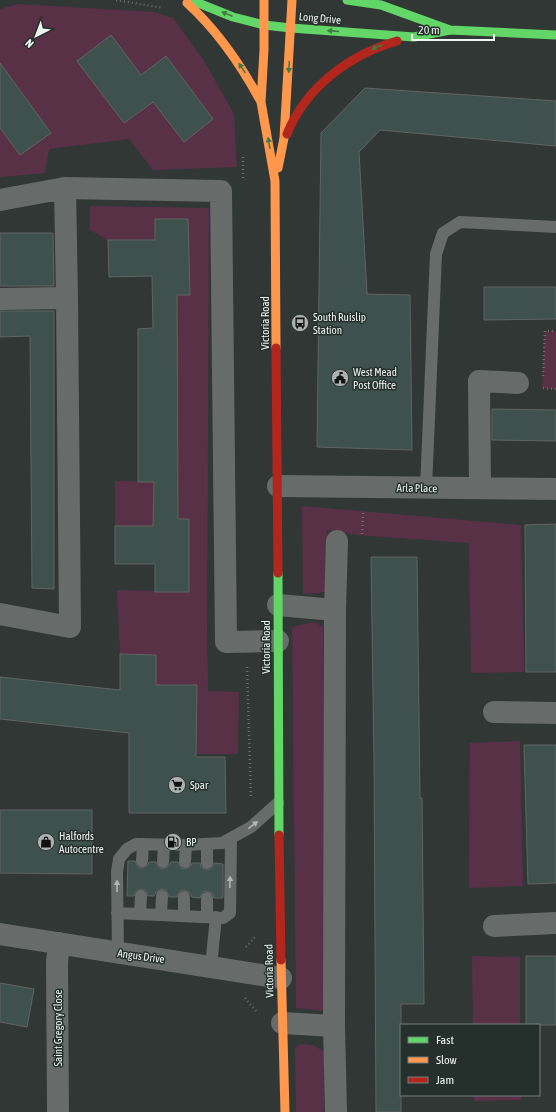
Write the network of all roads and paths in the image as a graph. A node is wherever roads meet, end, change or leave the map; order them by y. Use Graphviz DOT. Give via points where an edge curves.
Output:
graph roads {
  1 [pos="183,0"];
  2 [pos="191,0"];
  3 [pos="264,0"];
  4 [pos="292,0"];
  5 [pos="347,0"];
  6 [pos="378,3"];
  7 [pos="264,24"];
  8 [pos="291,28"];
  9 [pos="450,30"];
  10 [pos="556,35"];
  11 [pos="414,37"];
  12 [pos="262,102"];
  13 [pos="284,138"];
  14 [pos="275,181"];
  15 [pos="65,188"];
  16 [pos="0,200"];
  17 [pos="556,227"];
  18 [pos="67,298"];
  19 [pos="0,299"];
  20 [pos="556,331"];
  21 [pos="518,383"];
  22 [pos="556,389"];
  23 [pos="278,486"];
  24 [pos="426,488"];
  25 [pos="480,488"];
  26 [pos="556,489"];
  27 [pos="363,512"];
  28 [pos="362,536"];
  29 [pos="336,541"];
  30 [pos="278,605"];
  31 [pos="335,610"];
  32 [pos="0,614"];
  33 [pos="278,641"];
  34 [pos="494,712"];
  35 [pos="556,713"];
  36 [pos="278,803"];
  37 [pos="231,839"];
  38 [pos="143,844"];
  39 [pos="164,844"];
  40 [pos="207,844"];
  41 [pos="186,845"];
  42 [pos="142,861"];
  43 [pos="163,862"];
  44 [pos="186,862"];
  45 [pos="207,863"];
  46 [pos="141,896"];
  47 [pos="162,896"];
  48 [pos="184,897"];
  49 [pos="207,898"];
  50 [pos="117,913"];
  51 [pos="140,914"];
  52 [pos="161,915"];
  53 [pos="184,916"];
  54 [pos="211,917"];
  55 [pos="556,923"];
  56 [pos="494,926"];
  57 [pos="0,934"];
  58 [pos="59,943"];
  59 [pos="118,953"];
  60 [pos="211,966"];
  61 [pos="281,978"];
  62 [pos="282,1024"];
  63 [pos="334,1026"];
  64 [pos="58,1112"];
  65 [pos="285,1112"];
  66 [pos="336,1112"];
  12 -- 1 [label="street, one-way" via="247,75 211,26"];
  7 -- 2 [label="street, Long Drive, one-way" via="233,17"];
  3 -- 7 [label="street, Victoria Road"];
  4 -- 8 [label="street, Victoria Road"];
  5 -- 6 [label="street, Long Drive"];
  6 -- 9 [label="street, Long Drive"];
  7 -- 8 [label="street, Long Drive"];
  7 -- 12 [label="street, Victoria Road"];
  11 -- 8 [label="street, Long Drive, one-way"];
  8 -- 13 [label="street, Victoria Road, one-way"];
  9 -- 10 [label="street, Long Drive"];
  9 -- 11 [label="street, Long Drive"];
  11 -- 13 [label="street, one-way" via="387,43 361,54 343,66 308,98"];
  14 -- 12 [label="street, Victoria Road, one-way"];
  13 -- 14 [label="street, Victoria Road"];
  14 -- 23 [label="street, Victoria Road"];
  15 -- 16 [label="street"];
  15 -- 18 [label="street"];
  15 -- 33 [label="street" via="222,191 226,642"];
  17 -- 24 [label="lane" via="460,222 442,233 436,254"];
  18 -- 19 [label="street"];
  18 -- 32 [label="street" via="70,627"];
  20 -- 22 [label="path" via="546,331 542,388"];
  21 -- 25 [label="street" via="479,381"];
  23 -- 24 [label="street, Arla Place"];
  23 -- 30 [label="street, Victoria Road"];
  24 -- 25 [label="street, Arla Place"];
  25 -- 26 [label="street, Arla Place"];
  27 -- 28 [label="path"];
  29 -- 31 [label="street"];
  30 -- 31 [label="street"];
  30 -- 33 [label="street, Victoria Road"];
  31 -- 63 [label="street"];
  33 -- 36 [label="street, Victoria Road"];
  34 -- 35 [label="street"];
  37 -- 36 [label="lane, one-way" via="251,827"];
  36 -- 61 [label="street, Victoria Road"];
  37 -- 40 [label="lane" via="222,843"];
  54 -- 37 [label="lane, one-way" via="223,918 230,913"];
  38 -- 39 [label="lane"];
  38 -- 42 [label="lane"];
  50 -- 38 [label="lane, one-way" via="119,859 127,849 136,844"];
  39 -- 41 [label="lane"];
  39 -- 43 [label="lane"];
  40 -- 41 [label="lane"];
  40 -- 45 [label="lane"];
  41 -- 44 [label="lane"];
  46 -- 51 [label="lane"];
  47 -- 52 [label="lane"];
  48 -- 53 [label="lane"];
  49 -- 54 [label="lane"];
  50 -- 51 [label="lane"];
  50 -- 59 [label="lane"];
  51 -- 52 [label="lane"];
  52 -- 53 [label="lane"];
  53 -- 54 [label="lane"];
  54 -- 60 [label="lane"];
  55 -- 56 [label="street"];
  57 -- 58 [label="street, Angus Drive"];
  58 -- 59 [label="street, Angus Drive"];
  58 -- 64 [label="street, Saint Gregory Close"];
  59 -- 60 [label="street, Angus Drive"];
  60 -- 61 [label="street, Angus Drive"];
  61 -- 62 [label="street, Victoria Road"];
  62 -- 63 [label="street"];
  62 -- 65 [label="street, Victoria Road"];
  63 -- 66 [label="street"];
}
